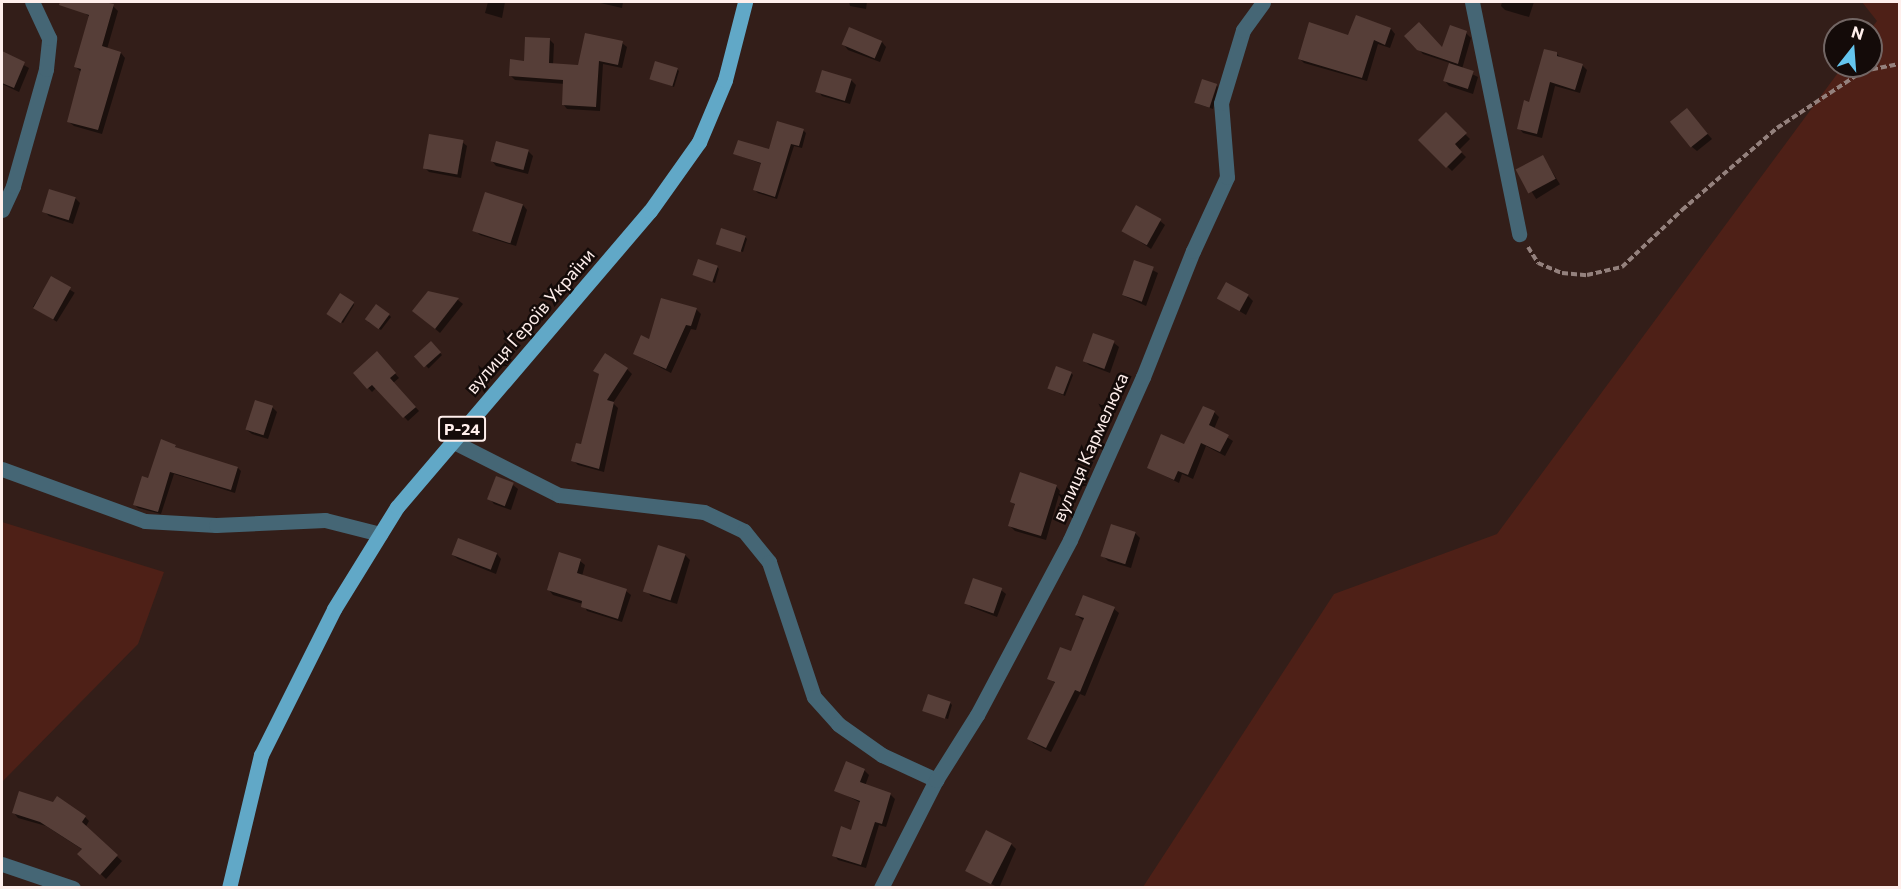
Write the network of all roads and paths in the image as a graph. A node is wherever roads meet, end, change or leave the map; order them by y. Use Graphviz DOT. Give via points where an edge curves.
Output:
graph roads {
  1 [pos="32,2"];
  2 [pos="745,2"];
  3 [pos="1263,2"];
  4 [pos="1472,2"];
  5 [pos="1899,64"];
  6 [pos="2,210"];
  7 [pos="1520,234"];
  8 [pos="452,441"];
  9 [pos="2,469"];
  10 [pos="380,534"];
  11 [pos="936,780"];
  12 [pos="2,864"];
  13 [pos="73,888"];
  14 [pos="229,888"];
  15 [pos="881,888"];
  1 -- 6 [label="street" via="50,38 46,69 13,186"];
  2 -- 8 [label="main road, вулиця Героїв України / Р-24" via="725,80 699,142 650,212"];
  3 -- 11 [label="street, вулиця Кармелюка" via="1243,30 1221,103 1227,177 1192,251 1143,377 1070,540 977,715"];
  4 -- 7 [label="street"];
  5 -- 7 [label="path" via="1863,71 1777,128 1622,267 1587,275 1562,273 1538,263"];
  8 -- 10 [label="main road, вулиця Героїв України / Р-24" via="396,507"];
  8 -- 11 [label="street" via="559,495 704,512 744,531 769,562 814,697 838,724 882,755"];
  9 -- 10 [label="street" via="145,521 216,525 326,520"];
  10 -- 14 [label="main road, вулиця Героїв України / Р-24" via="334,609 261,755"];
  11 -- 15 [label="street, вулиця Кармелюка"];
  12 -- 13 [label="street"];
}
